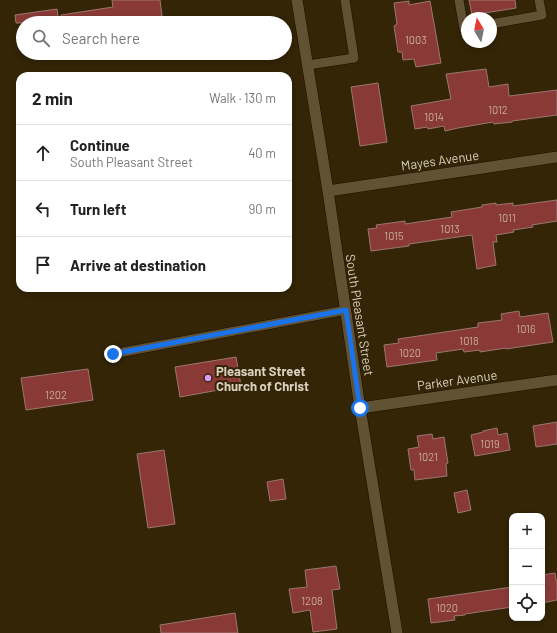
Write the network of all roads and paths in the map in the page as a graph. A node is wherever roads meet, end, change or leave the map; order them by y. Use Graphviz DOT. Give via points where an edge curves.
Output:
graph roads {
  1 [pos="298,0"];
  2 [pos="345,0"];
  3 [pos="459,0"];
  4 [pos="539,0"];
  5 [pos="461,12"];
  6 [pos="497,23"];
  7 [pos="308,65"];
  8 [pos="557,157"];
  9 [pos="328,191"];
  10 [pos="346,310"];
  11 [pos="113,354"];
  12 [pos="557,380"];
  13 [pos="360,408"];
  14 [pos="397,633"];
  1 -- 7 [label="street, South Pleasant Street"];
  2 -- 7 [label="lane" via="354,58"];
  3 -- 5 [label="lane"];
  4 -- 6 [label="lane" via="542,15"];
  7 -- 9 [label="street, South Pleasant Street"];
  8 -- 9 [label="street, Mayes Avenue"];
  9 -- 10 [label="street, South Pleasant Street"];
  10 -- 11 [label="lane"];
  10 -- 13 [label="street, South Pleasant Street"];
  12 -- 13 [label="street, Parker Avenue"];
  13 -- 14 [label="street, South Pleasant Street"];
}
